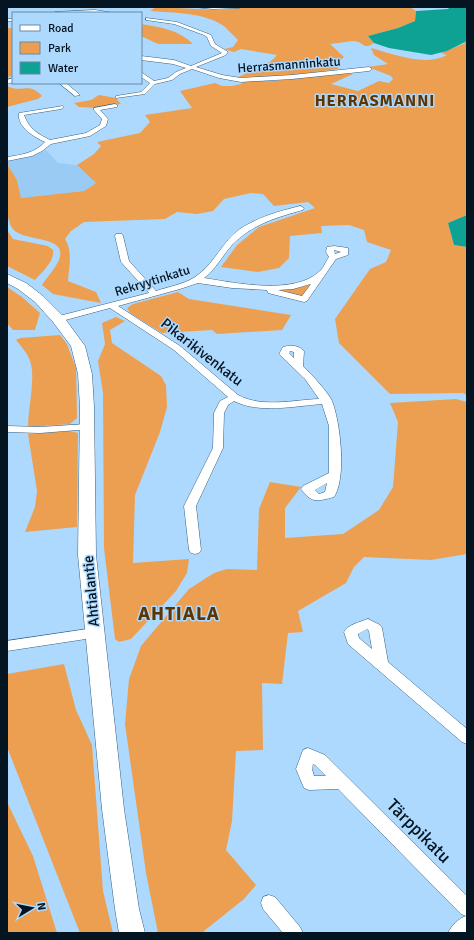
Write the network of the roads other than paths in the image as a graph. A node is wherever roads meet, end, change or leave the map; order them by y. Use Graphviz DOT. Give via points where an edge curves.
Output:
graph roads {
  1 [pos="196,7"];
  2 [pos="239,7"];
  3 [pos="75,12"];
  4 [pos="104,12"];
  5 [pos="148,18"];
  6 [pos="142,58"];
  7 [pos="192,68"];
  8 [pos="369,68"];
  9 [pos="142,75"];
  10 [pos="153,83"];
  11 [pos="63,84"];
  12 [pos="77,95"];
  13 [pos="118,97"];
  14 [pos="115,106"];
  15 [pos="62,107"];
  16 [pos="49,142"];
  17 [pos="7,159"];
  18 [pos="300,208"];
  19 [pos="119,236"];
  20 [pos="333,257"];
  21 [pos="321,277"];
  22 [pos="7,278"];
  23 [pos="198,280"];
  24 [pos="266,289"];
  25 [pos="155,294"];
  26 [pos="112,306"];
  27 [pos="58,319"];
  28 [pos="298,366"];
  29 [pos="234,397"];
  30 [pos="327,402"];
  31 [pos="87,427"];
  32 [pos="7,429"];
  33 [pos="335,475"];
  34 [pos="195,550"];
  35 [pos="94,633"];
  36 [pos="7,646"];
  37 [pos="382,665"];
  38 [pos="467,738"];
  39 [pos="343,782"];
  40 [pos="269,903"];
  41 [pos="467,908"];
  42 [pos="467,924"];
  43 [pos="132,933"];
  44 [pos="294,933"];
  45 [pos="457,933"];
  1 -- 2 [label="street"];
  3 -- 4 [label="street"];
  5 -- 7 [label="street" via="175,23 206,34 213,45 225,52"];
  6 -- 7 [label="street, Herrasmanninkatu" via="174,62"];
  7 -- 8 [label="street, Herrasmanninkatu" via="221,77 254,80"];
  7 -- 10 [label="street" via="178,72 170,79"];
  9 -- 10 [label="street"];
  10 -- 13 [label="street" via="143,93"];
  11 -- 12 [label="street"];
  14 -- 16 [label="street" via="96,109 105,119 103,126 88,135"];
  15 -- 16 [label="street" via="21,114 24,125"];
  16 -- 17 [label="street" via="43,149 30,155"];
  18 -- 23 [label="street, Rekryytinkatu" via="273,216 238,234 214,265"];
  19 -- 25 [label="street" via="125,262"];
  20 -- 21 [label="street"];
  21 -- 24 [label="street"];
  21 -- 24 [label="street" via="304,299"];
  22 -- 27 [label="main road, Ahtialantie" via="39,299"];
  23 -- 24 [label="street"];
  23 -- 25 [label="street, Rekryytinkatu"];
  25 -- 26 [label="street, Rekryytinkatu"];
  26 -- 27 [label="street, Rekryytinkatu"];
  26 -- 29 [label="street, Pikarikivenkatu" via="177,348"];
  27 -- 31 [label="main road, Ahtialantie" via="78,346 80,353 85,374"];
  28 -- 30 [label="street"];
  29 -- 30 [label="street, Pikarikivenkatu" via="257,406"];
  29 -- 34 [label="street" via="224,404 219,413 218,448 190,506"];
  30 -- 33 [label="street" via="334,425"];
  31 -- 32 [label="street"];
  31 -- 35 [label="main road, Ahtialantie" via="87,555"];
  35 -- 36 [label="street"];
  35 -- 43 [label="main road, Ahtialantie" via="113,809"];
  37 -- 38 [label="street"];
  39 -- 41 [label="street, Tärppikatu"];
  40 -- 44 [label="street"];
  42 -- 45 [label="street"];
}
